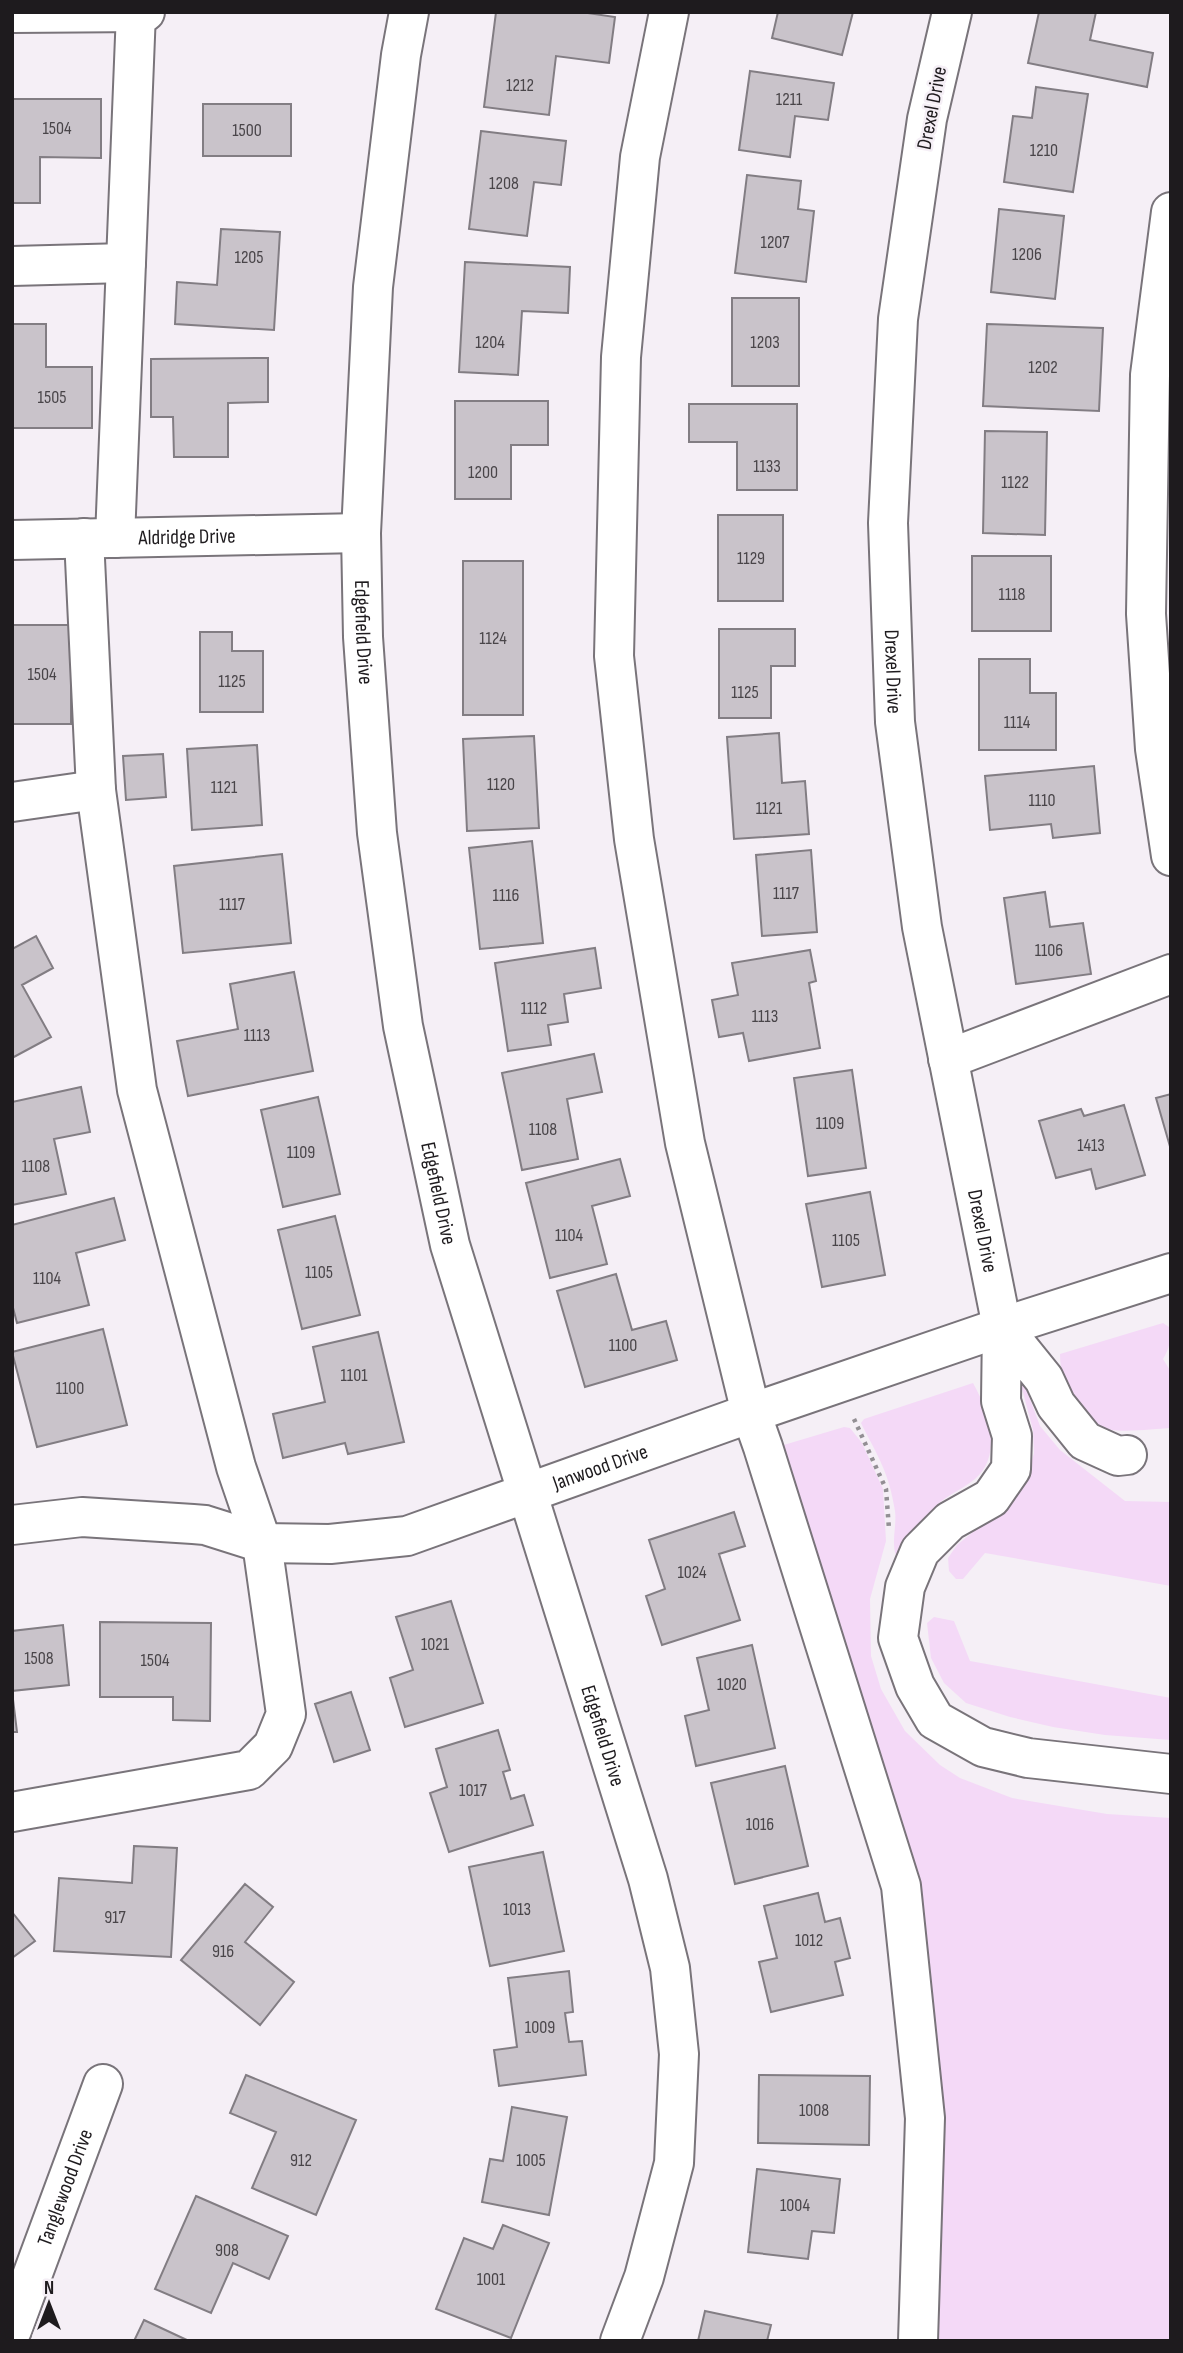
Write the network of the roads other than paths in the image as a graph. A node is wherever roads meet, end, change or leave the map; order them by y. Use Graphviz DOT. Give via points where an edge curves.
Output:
graph roads {
  1 [pos="136,12"];
  2 [pos="145,12"];
  3 [pos="409,12"];
  4 [pos="669,12"];
  5 [pos="952,12"];
  6 [pos="12,13"];
  7 [pos="1171,212"];
  8 [pos="126,263"];
  9 [pos="12,266"];
  10 [pos="361,533"];
  11 [pos="100,538"];
  12 [pos="12,540"];
  13 [pos="96,790"];
  14 [pos="12,802"];
  15 [pos="1171,856"];
  16 [pos="1171,974"];
  17 [pos="948,1059"];
  18 [pos="1171,1273"];
  19 [pos="1002,1327"];
  20 [pos="751,1413"];
  21 [pos="1127,1455"];
  22 [pos="527,1493"];
  23 [pos="12,1525"];
  24 [pos="262,1543"];
  25 [pos="1171,1774"];
  26 [pos="12,1812"];
  27 [pos="103,2084"];
  28 [pos="12,2330"];
  29 [pos="620,2341"];
  30 [pos="918,2341"];
  1 -- 2 [label="street"];
  1 -- 6 [label="street"];
  1 -- 8 [label="street"];
  3 -- 10 [label="street, Edgefield Drive" via="373,286"];
  4 -- 20 [label="street" via="640,157 621,357 614,656 634,839 685,1143"];
  5 -- 17 [label="street, Drexel Drive" via="927,119 898,319 888,523 895,722 922,927"];
  7 -- 15 [label="street" via="1150,375 1146,614 1155,749"];
  8 -- 9 [label="street"];
  8 -- 11 [label="street"];
  10 -- 11 [label="street, Aldridge Drive"];
  10 -- 22 [label="street, Edgefield Drive" via="363,637 377,833 403,1026 450,1245"];
  11 -- 12 [label="street, Aldridge Drive"];
  11 -- 13 [label="street"];
  13 -- 14 [label="street"];
  13 -- 24 [label="street" via="137,1090 236,1467"];
  16 -- 17 [label="street"];
  17 -- 19 [label="street, Drexel Drive"];
  18 -- 19 [label="street, Janwood Drive"];
  19 -- 20 [label="street, Janwood Drive"];
  19 -- 21 [label="street" via="1085,1440 1118,1456"];
  19 -- 25 [label="street, Drexel Drive" via="1001,1401 1012,1436 1011,1469 991,1498 950,1521 920,1551 905,1587 898,1637 915,1686 935,1720 983,1747 1028,1758"];
  20 -- 22 [label="street, Janwood Drive"];
  20 -- 30 [label="street" via="901,1886 925,2118"];
  22 -- 24 [label="street, Janwood Drive" via="407,1536 330,1544"];
  22 -- 29 [label="street, Edgefield Drive" via="648,1880 670,1968 679,2054 674,2163"];
  23 -- 24 [label="street, Janwood Drive" via="82,1517 193,1524"];
  24 -- 26 [label="street" via="286,1714 273,1746 249,1770"];
  27 -- 28 [label="street, Tanglewood Drive"];
}
